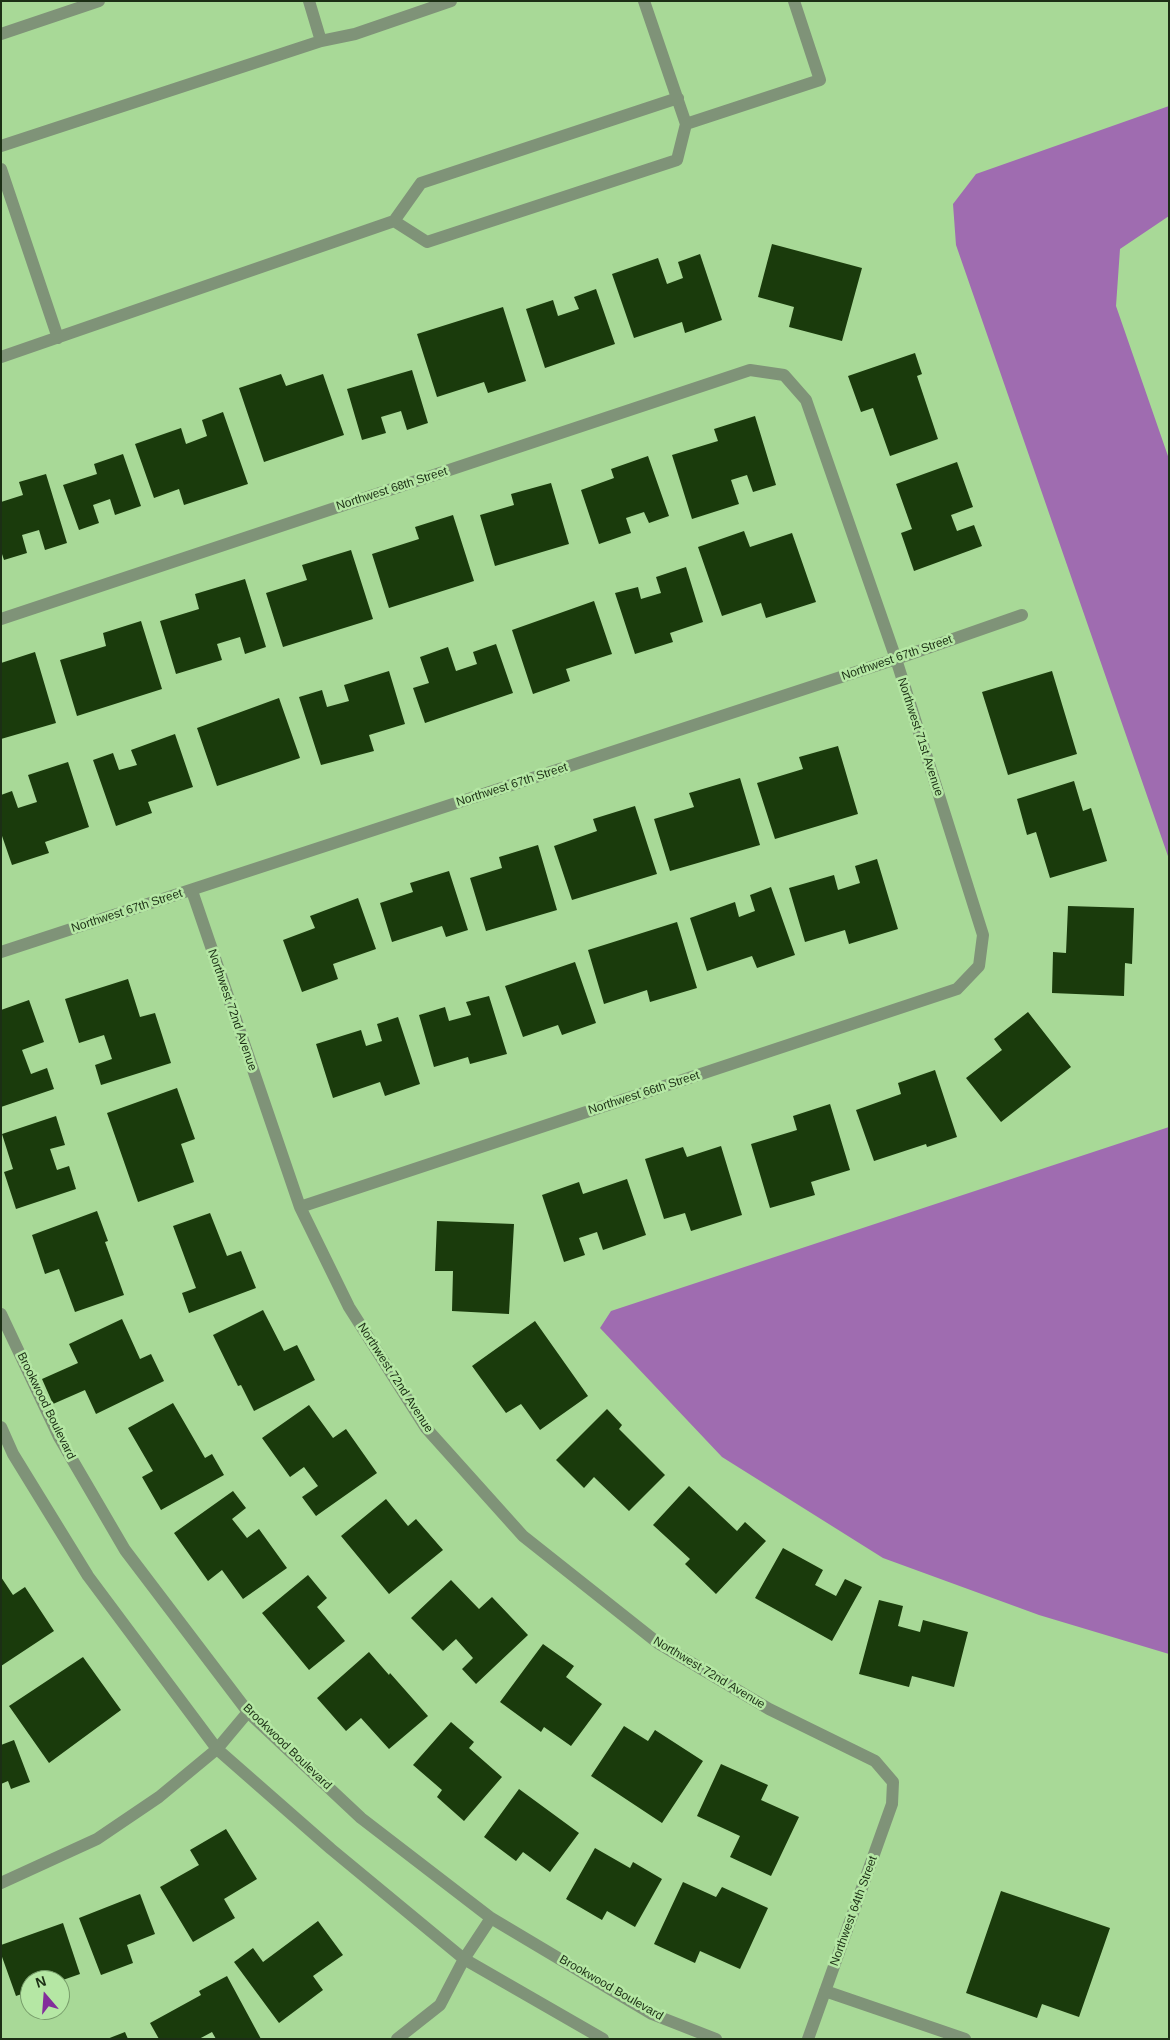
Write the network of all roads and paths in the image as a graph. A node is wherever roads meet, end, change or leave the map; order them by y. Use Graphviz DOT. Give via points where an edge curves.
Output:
graph roads {
  1 [pos="99,1"];
  2 [pos="309,1"];
  3 [pos="452,1"];
  4 [pos="644,1"];
  5 [pos="794,1"];
  6 [pos="1,34"];
  7 [pos="322,41"];
  8 [pos="678,98"];
  9 [pos="686,124"];
  10 [pos="1,146"];
  11 [pos="1,169"];
  12 [pos="394,221"];
  13 [pos="58,338"];
  14 [pos="1,358"];
  15 [pos="784,375"];
  16 [pos="1022,615"];
  17 [pos="1,620"];
  18 [pos="896,659"];
  19 [pos="192,890"];
  20 [pos="1,952"];
  21 [pos="979,966"];
  22 [pos="300,1208"];
  23 [pos="1,1314"];
  24 [pos="1,1427"];
  25 [pos="248,1712"];
  26 [pos="217,1749"];
  27 [pos="893,1782"];
  28 [pos="1,1883"];
  29 [pos="491,1918"];
  30 [pos="464,1959"];
  31 [pos="825,1991"];
  32 [pos="397,2039"];
  33 [pos="603,2039"];
  34 [pos="716,2039"];
  35 [pos="808,2039"];
  36 [pos="965,2039"];
  1 -- 6 [label="street"];
  2 -- 7 [label="street"];
  3 -- 7 [label="street" via="356,34"];
  4 -- 8 [label="street"];
  5 -- 9 [label="street" via="820,80"];
  7 -- 10 [label="street"];
  8 -- 9 [label="street"];
  8 -- 12 [label="street" via="421,183"];
  9 -- 12 [label="street" via="677,160 659,166 426,242"];
  11 -- 13 [label="street"];
  12 -- 13 [label="street"];
  13 -- 14 [label="street"];
  15 -- 17 [label="street, Northwest 68th Street" via="750,370"];
  15 -- 18 [label="street, Northwest 71st Avenue" via="806,400"];
  16 -- 18 [label="street, Northwest 67th Street"];
  18 -- 19 [label="street, Northwest 67th Street"];
  18 -- 21 [label="street, Northwest 71st Avenue" via="983,935"];
  19 -- 20 [label="street, Northwest 67th Street"];
  19 -- 22 [label="street, Northwest 72nd Avenue"];
  21 -- 22 [label="street, Northwest 66th Street" via="957,989"];
  22 -- 27 [label="street, Northwest 72nd Avenue" via="349,1307 426,1428 523,1536 658,1643 769,1709 875,1761"];
  23 -- 25 [label="street, Brookwood Boulevard" via="59,1437 125,1550"];
  24 -- 26 [label="street" via="13,1454 88,1576"];
  25 -- 26 [label="street"];
  25 -- 29 [label="street, Brookwood Boulevard" via="361,1818"];
  26 -- 28 [label="street" via="159,1797 97,1839"];
  26 -- 30 [label="street" via="331,1850"];
  27 -- 31 [label="street, Northwest 64th Street" via="892,1804"];
  29 -- 30 [label="street"];
  29 -- 34 [label="street, Brookwood Boulevard" via="652,2014"];
  30 -- 32 [label="street" via="440,2005"];
  30 -- 33 [label="street"];
  31 -- 35 [label="street, Northwest 64th Street"];
  31 -- 36 [label="street"];
}
